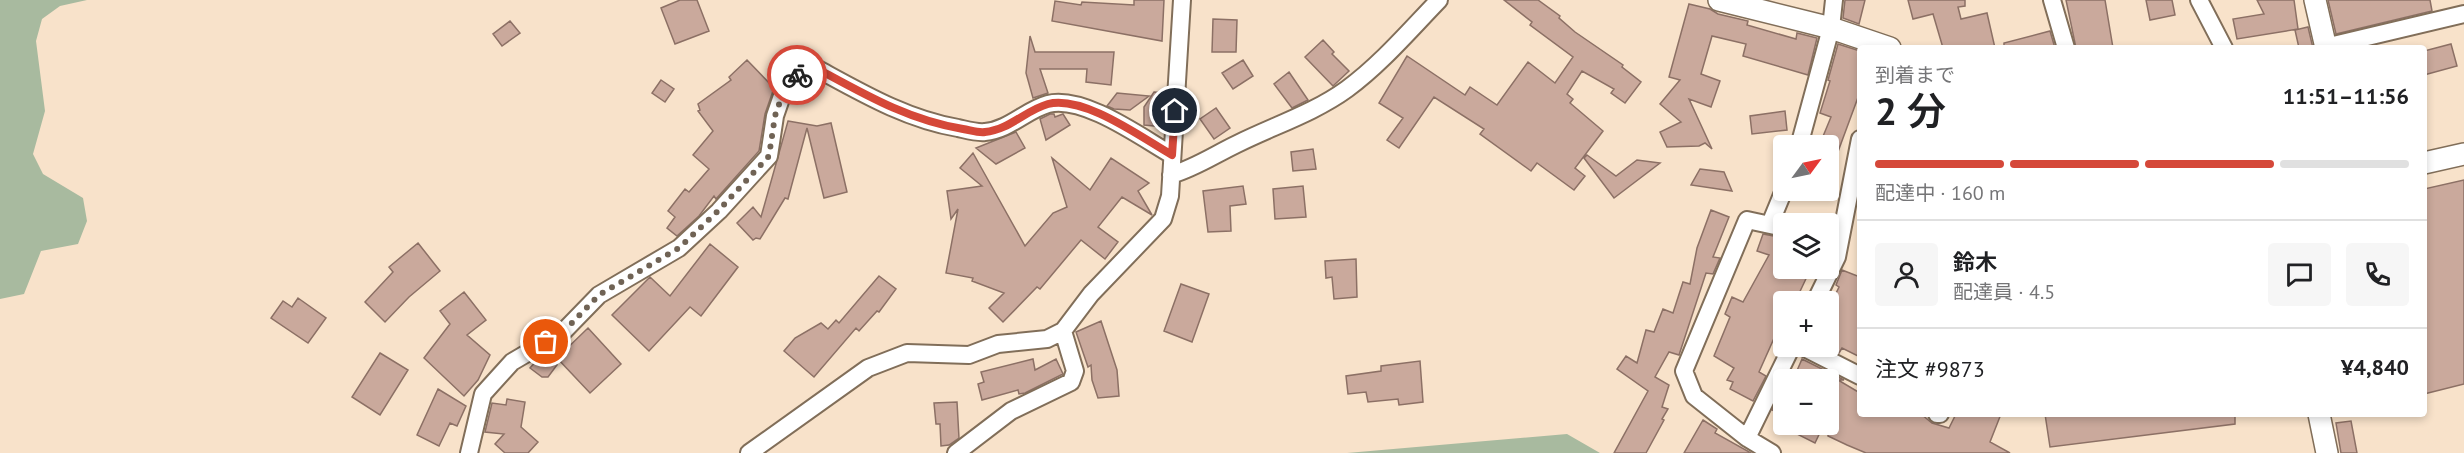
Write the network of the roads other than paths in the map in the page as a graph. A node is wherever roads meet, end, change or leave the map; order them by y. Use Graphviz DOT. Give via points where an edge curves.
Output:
graph roads {
  1 [pos="1182,0"];
  2 [pos="1439,0"];
  3 [pos="1719,0"];
  4 [pos="1834,0"];
  5 [pos="2052,0"];
  6 [pos="2199,0"];
  7 [pos="2315,0"];
  8 [pos="2464,14"];
  9 [pos="1831,28"];
  10 [pos="1881,45"];
  11 [pos="2065,45"];
  12 [pos="2222,45"];
  13 [pos="2326,45"];
  14 [pos="2334,45"];
  15 [pos="1802,135"];
  16 [pos="1857,151"];
  17 [pos="2464,154"];
  18 [pos="1172,155"];
  19 [pos="2427,162"];
  20 [pos="1171,176"];
  21 [pos="1839,223"];
  22 [pos="1773,225"];
  23 [pos="1063,331"];
  24 [pos="1787,357"];
  25 [pos="1823,357"];
  26 [pos="1857,374"];
  27 [pos="2320,417"];
  28 [pos="1747,438"];
  29 [pos="469,453"];
  30 [pos="749,453"];
  31 [pos="956,453"];
  32 [pos="1772,453"];
  33 [pos="2327,453"];
  1 -- 18 [label="street"];
  2 -- 20 [label="street" via="1346,90"];
  3 -- 9 [label="street"];
  4 -- 9 [label="street"];
  5 -- 11 [label="street"];
  6 -- 12 [label="street"];
  7 -- 13 [label="street"];
  8 -- 14 [label="street"];
  9 -- 10 [label="street"];
  9 -- 15 [label="street"];
  16 -- 21 [label="street"];
  17 -- 19 [label="street"];
  18 -- 20 [label="street"];
  18 -- 29 [label="street" via="1096,111 1048,104 1002,128 984,132 945,126 891,109 816,68 798,74 785,87 778,106 769,156 679,248 599,295 563,332 512,362 483,394"];
  20 -- 23 [label="street" via="1163,219 1091,294"];
  22 -- 28 [label="street" via="1747,220 1684,371 1694,396"];
  23 -- 30 [label="street" via="1047,339 998,344 969,355 907,353 888,358 868,368"];
  23 -- 31 [label="street" via="1075,371 1071,381 1011,411"];
  24 -- 28 [label="street"];
  25 -- 26 [label="street"];
  27 -- 33 [label="street"];
  28 -- 32 [label="street"];
}
